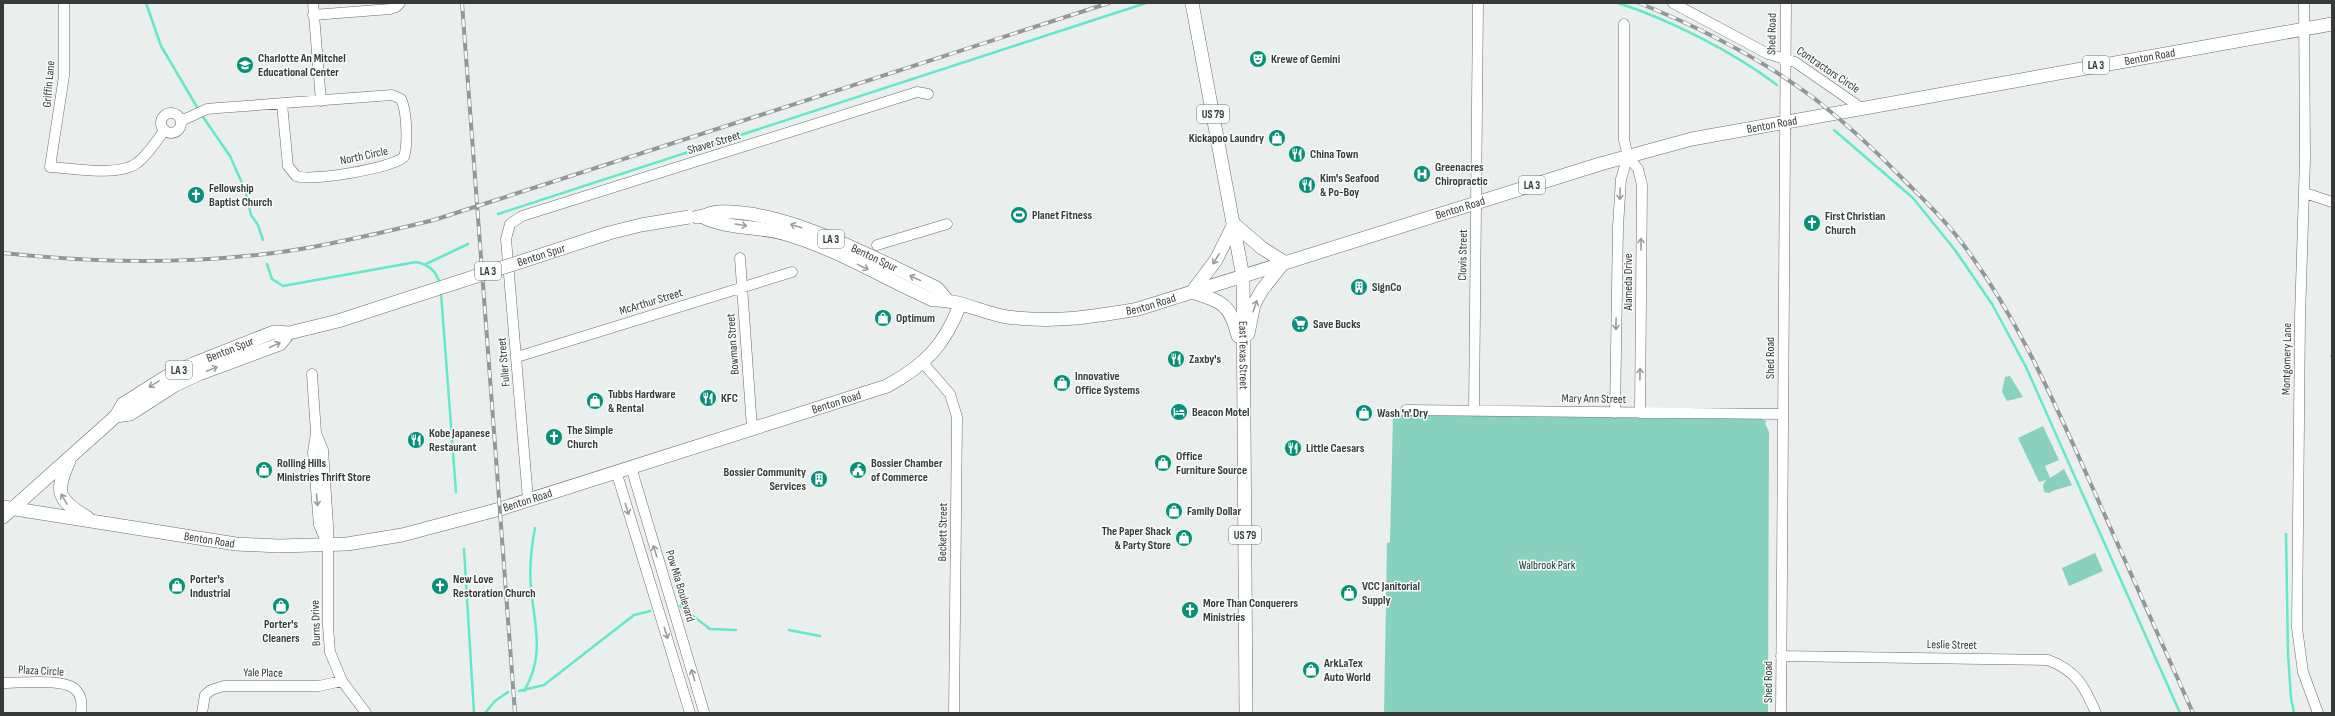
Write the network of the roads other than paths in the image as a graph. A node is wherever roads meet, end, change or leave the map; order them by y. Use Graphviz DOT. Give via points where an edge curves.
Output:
graph roads {
  1 [pos="64,3"];
  2 [pos="313,3"];
  3 [pos="400,3"];
  4 [pos="1192,3"];
  5 [pos="1478,3"];
  6 [pos="1673,3"];
  7 [pos="1786,3"];
  8 [pos="2304,3"];
  9 [pos="314,15"];
  10 [pos="1624,24"];
  11 [pos="2332,24"];
  12 [pos="2304,28"];
  13 [pos="1785,58"];
  14 [pos="928,94"];
  15 [pos="321,101"];
  16 [pos="282,104"];
  17 [pos="1860,107"];
  18 [pos="180,121"];
  19 [pos="1784,121"];
  20 [pos="165,130"];
  21 [pos="1628,156"];
  22 [pos="50,167"];
  23 [pos="2305,193"];
  24 [pos="1477,202"];
  25 [pos="2332,202"];
  26 [pos="510,224"];
  27 [pos="947,224"];
  28 [pos="1234,224"];
  29 [pos="877,245"];
  30 [pos="740,258"];
  31 [pos="1284,262"];
  32 [pos="792,272"];
  33 [pos="1243,276"];
  34 [pos="742,288"];
  35 [pos="1192,292"];
  36 [pos="960,305"];
  37 [pos="289,334"];
  38 [pos="517,357"];
  39 [pos="1243,357"];
  40 [pos="923,363"];
  41 [pos="312,374"];
  42 [pos="1406,410"];
  43 [pos="1474,411"];
  44 [pos="1615,412"];
  45 [pos="1640,413"];
  46 [pos="1782,414"];
  47 [pos="116,416"];
  48 [pos="752,428"];
  49 [pos="71,456"];
  50 [pos="631,467"];
  51 [pos="616,471"];
  52 [pos="528,499"];
  53 [pos="8,508"];
  54 [pos="3,517"];
  55 [pos="95,522"];
  56 [pos="328,545"];
  57 [pos="1782,656"];
  58 [pos="342,681"];
  59 [pos="3,683"];
  60 [pos="704,712"];
  61 [pos="82,713"];
  62 [pos="202,713"];
  63 [pos="366,713"];
  64 [pos="690,713"];
  65 [pos="954,713"];
  66 [pos="1246,713"];
  67 [pos="1781,713"];
  68 [pos="2096,713"];
  69 [pos="2318,713"];
  1 -- 22 [label="street, Griffin Lane" via="64,76"];
  2 -- 9 [label="street"];
  3 -- 9 [label="street" via="390,9"];
  4 -- 28 [label="main road, East Texas Street / US 79"];
  5 -- 24 [label="street, Clovis Street"];
  6 -- 13 [label="street, Contractors Circle" via="1768,54"];
  7 -- 13 [label="street, Shed Road"];
  8 -- 12 [label="street, Montgomery Lane"];
  9 -- 15 [label="street"];
  10 -- 21 [label="street, Alameda Drive" via="1624,132"];
  11 -- 12 [label="main road, Benton Road / LA 3"];
  12 -- 17 [label="main road, Benton Road / LA 3"];
  12 -- 23 [label="street, Montgomery Lane"];
  13 -- 17 [label="street, Contractors Circle" via="1801,66"];
  13 -- 19 [label="street, Shed Road"];
  14 -- 26 [label="street, Shaver Street" via="917,92 522,216"];
  15 -- 16 [label="street, North Circle"];
  15 -- 16 [label="street, North Circle" via="392,95 401,99 404,107 406,144 404,157 394,163 350,173 308,178 296,176 288,166"];
  16 -- 18 [label="street, North Circle" via="207,110"];
  17 -- 19 [label="main road, Benton Road / LA 3"];
  18 -- 20 [label="street, North Circle" via="178,130"];
  18 -- 20 [label="street, North Circle" via="174,114 166,115 162,122"];
  19 -- 21 [label="main road, Benton Road / LA 3" via="1718,133"];
  19 -- 46 [label="street, Shed Road"];
  20 -- 22 [label="street, North Circle" via="141,159 129,168 117,170"];
  21 -- 24 [label="main road, Benton Road / LA 3"];
  21 -- 44 [label="street, Alameda Drive, one-way" via="1621,179 1618,227"];
  45 -- 21 [label="street, Alameda Drive, one-way" via="1642,185 1638,169"];
  23 -- 25 [label="street"];
  23 -- 69 [label="street, Montgomery Lane" via="2300,317 2297,628 2303,672"];
  24 -- 31 [label="main road, Benton Road / LA 3"];
  24 -- 43 [label="street, Clovis Street"];
  26 -- 38 [label="street, Fuller Street" via="506,239"];
  27 -- 29 [label="street"];
  28 -- 31 [label="main road" via="1262,248"];
  28 -- 33 [label="main road, East Texas Street / US 79"];
  28 -- 35 [label="main road, one-way" via="1216,260"];
  30 -- 34 [label="street, Bowman Street"];
  31 -- 33 [label="main road, Benton Road / LA 3"];
  39 -- 31 [label="main road, one-way" via="1254,304"];
  32 -- 34 [label="street, McArthur Street"];
  33 -- 35 [label="main road, Benton Road / LA 3"];
  33 -- 39 [label="main road, East Texas Street / US 79"];
  34 -- 38 [label="street, McArthur Street"];
  34 -- 48 [label="street, Bowman Street"];
  35 -- 36 [label="main road, Benton Road / LA 3" via="1138,309 1053,321 1005,316"];
  35 -- 39 [label="main road" via="1215,299 1228,308"];
  36 -- 37 [label="main road, Benton Spur / LA 3, bridge" via="946,300 937,288 850,247 792,224 716,211 703,217 641,224 609,233 338,321"];
  36 -- 40 [label="main road, Benton Road" via="952,328 941,345"];
  47 -- 37 [label="main road, Benton Spur / LA 3, one-way" via="130,414 175,385 199,374 280,344"];
  37 -- 47 [label="main road, Benton Spur / LA 3, one-way" via="274,332 214,354 169,375 123,404"];
  38 -- 52 [label="street, Fuller Street"];
  39 -- 66 [label="main road, East Texas Street / US 79"];
  40 -- 48 [label="main road, Benton Road" via="887,386"];
  40 -- 65 [label="street, Beckett Street" via="950,394 957,416"];
  41 -- 56 [label="street, Burns Drive" via="316,433 323,450"];
  42 -- 43 [label="street, Mary Ann Street"];
  43 -- 44 [label="street, Mary Ann Street"];
  44 -- 45 [label="street, Mary Ann Street"];
  45 -- 46 [label="street, Mary Ann Street"];
  46 -- 57 [label="street, Shed Road"];
  47 -- 49 [label="main road, Benton Spur / LA 3"];
  48 -- 50 [label="main road, Benton Road"];
  49 -- 53 [label="main road, Benton Spur / LA 3"];
  55 -- 49 [label="main road, one-way" via="68,506 59,492 60,480"];
  50 -- 51 [label="main road, Benton Road"];
  60 -- 50 [label="street, Pow Mia Boulevard, one-way"];
  51 -- 52 [label="main road, Benton Road"];
  51 -- 64 [label="street, one-way"];
  52 -- 56 [label="main road, Benton Road" via="402,535"];
  53 -- 54 [label="main road, Benton Spur / LA 3"];
  53 -- 55 [label="main road, Benton Road"];
  55 -- 56 [label="main road, Benton Road" via="236,544"];
  56 -- 58 [label="street, Burns Drive" via="328,635 333,660"];
  57 -- 67 [label="street, Shed Road"];
  57 -- 68 [label="street, Leslie Street" via="2048,660 2074,675 2084,687"];
  58 -- 62 [label="street, Yale Place" via="319,686 224,686 205,695"];
  58 -- 63 [label="street, Burns Drive"];
  59 -- 61 [label="street, Plaza Circle" via="59,683 70,686 80,698"];
}
